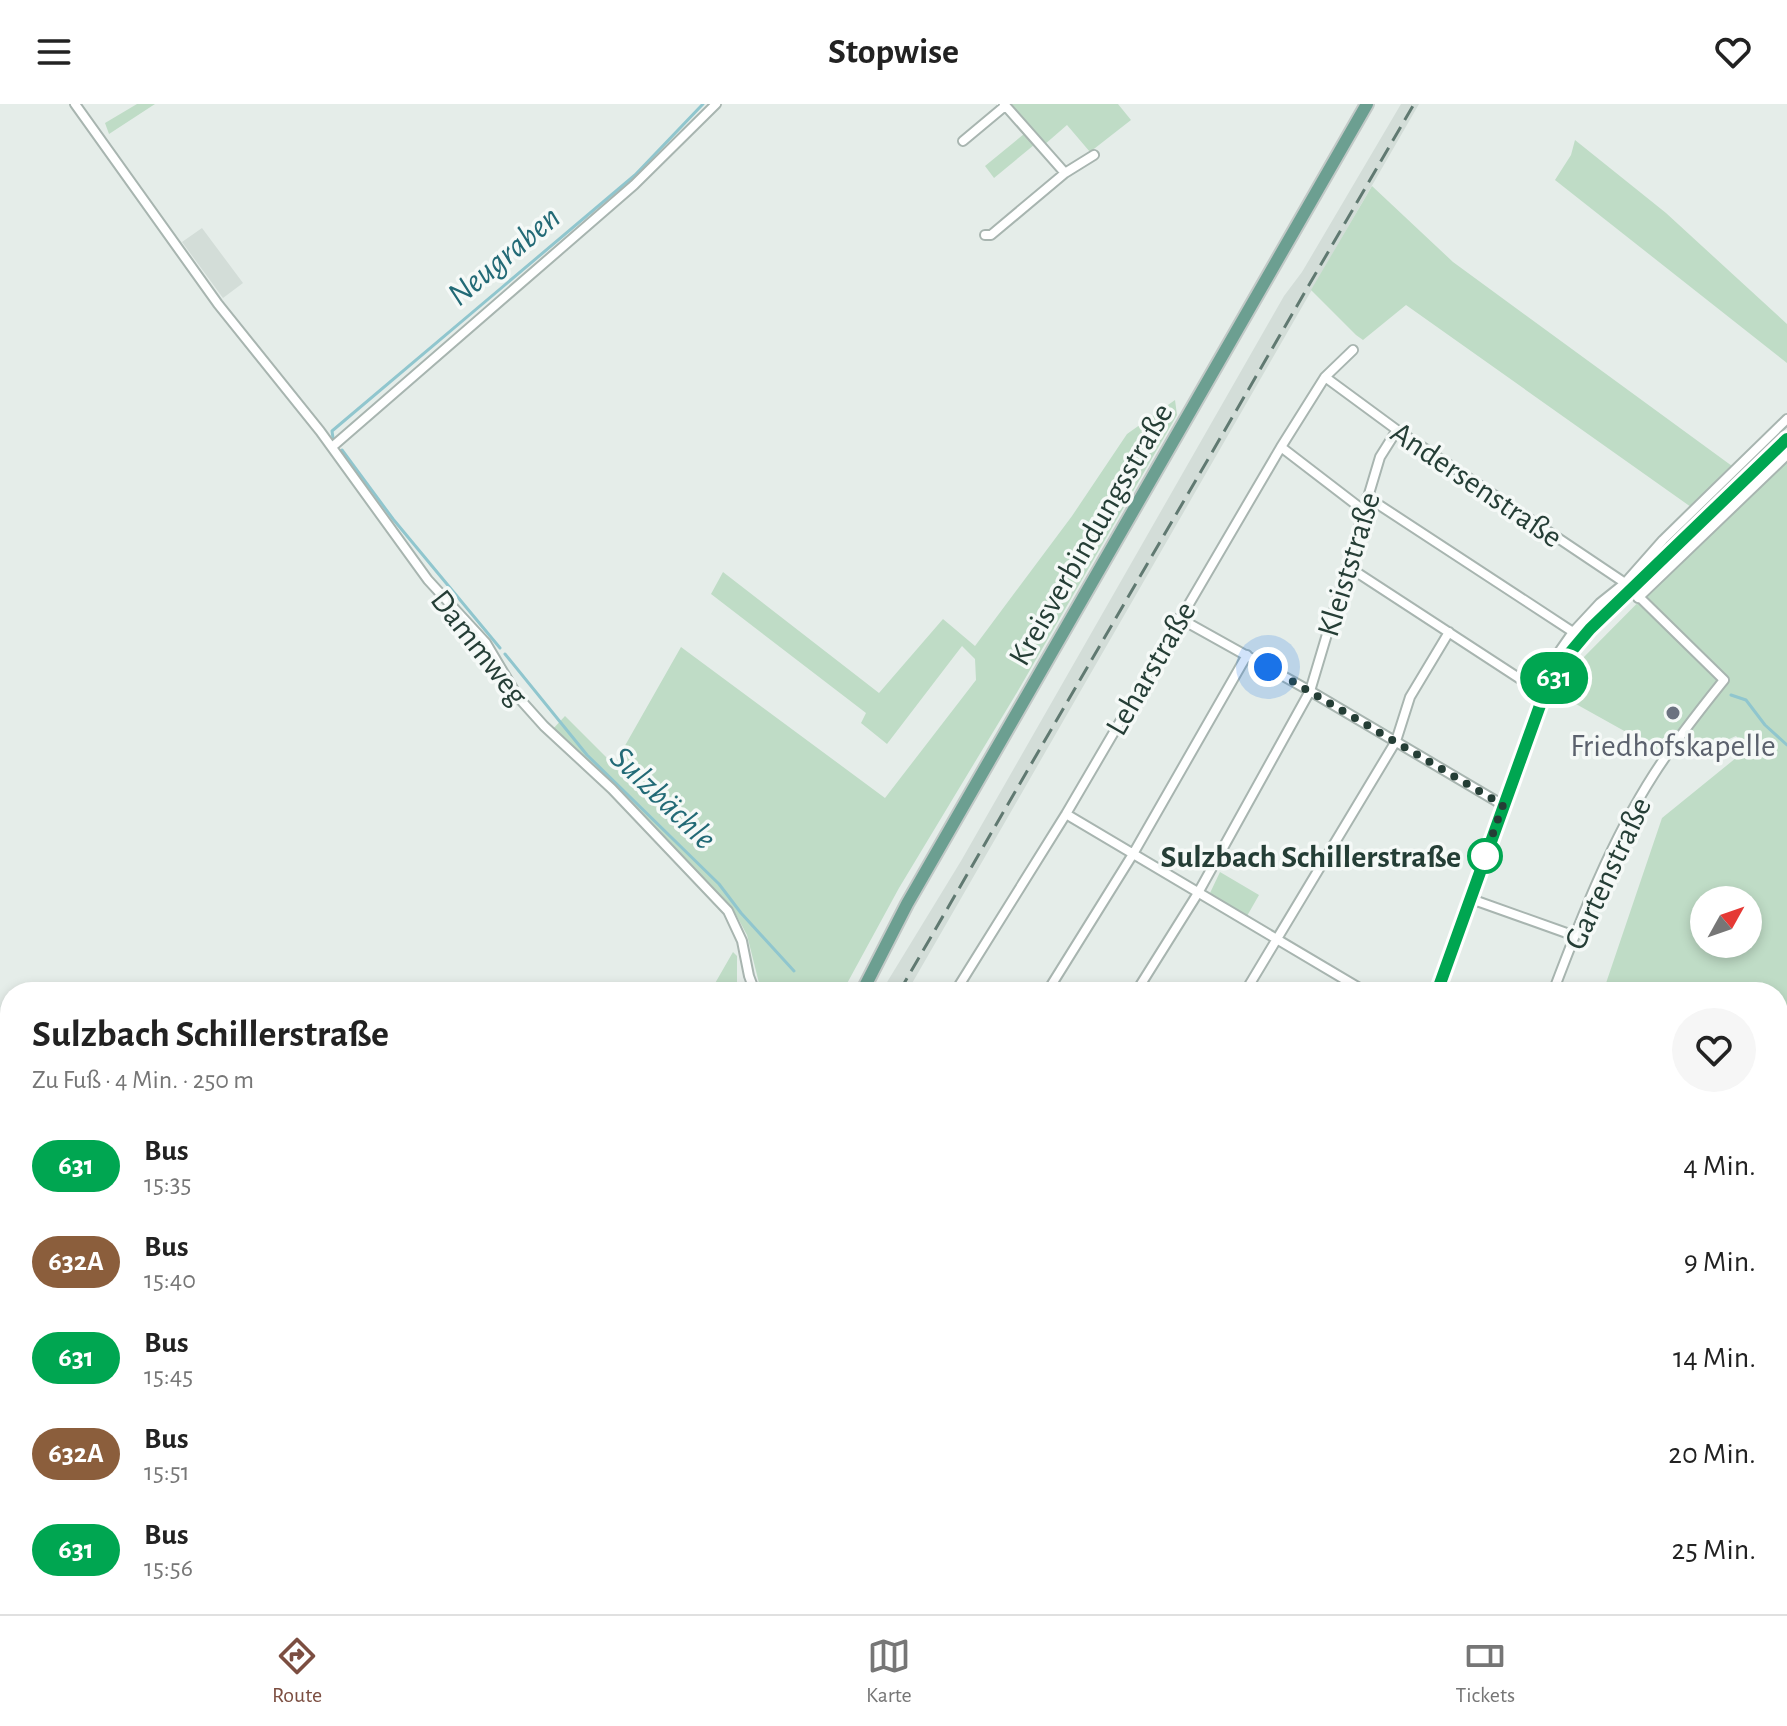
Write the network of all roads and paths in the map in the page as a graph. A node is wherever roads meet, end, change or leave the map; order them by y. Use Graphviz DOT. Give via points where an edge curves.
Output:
graph roads {
  1 [pos="75,104"];
  2 [pos="716,104"];
  3 [pos="1004,105"];
  4 [pos="1364,107"];
  5 [pos="963,141"];
  6 [pos="1094,155"];
  7 [pos="1065,173"];
  8 [pos="985,235"];
  9 [pos="1353,350"];
  10 [pos="1325,377"];
  11 [pos="1787,419"];
  12 [pos="1397,430"];
  13 [pos="1787,438"];
  14 [pos="332,447"];
  15 [pos="1281,447"];
  16 [pos="1787,455"];
  17 [pos="1367,497"];
  18 [pos="1363,510"];
  19 [pos="1347,566"];
  20 [pos="1631,590"];
  21 [pos="1179,618"];
  22 [pos="1449,632"];
  23 [pos="1573,632"];
  24 [pos="1247,655"];
  25 [pos="1724,680"];
  26 [pos="1310,691"];
  27 [pos="1396,741"];
  28 [pos="1503,805"];
  29 [pos="1066,814"];
  30 [pos="1133,854"];
  31 [pos="1198,893"];
  32 [pos="1471,899"];
  33 [pos="1575,936"];
  34 [pos="1276,939"];
  35 [pos="749,976"];
  36 [pos="748,982"];
  37 [pos="751,982"];
  38 [pos="867,982"];
  39 [pos="961,982"];
  40 [pos="1053,982"];
  41 [pos="1142,982"];
  42 [pos="1251,982"];
  43 [pos="1349,982"];
  44 [pos="1441,982"];
  45 [pos="1557,982"];
  1 -- 14 [label="street, Dammweg" via="218,304"];
  2 -- 14 [label="street" via="657,165"];
  3 -- 5 [label="street"];
  3 -- 7 [label="street"];
  4 -- 38 [label="main road, Kreisverbindungsstraße"];
  6 -- 7 [label="street"];
  7 -- 8 [label="street"];
  9 -- 10 [label="street, Leharstraße"];
  10 -- 12 [label="street, Andersenstraße"];
  10 -- 15 [label="street, Leharstraße"];
  11 -- 20 [label="street" via="1663,540"];
  12 -- 17 [label="street, Kleiststraße" via="1380,457"];
  12 -- 20 [label="street, Andersenstraße"];
  13 -- 20 [label="main road"];
  14 -- 35 [label="street, Dammweg" via="428,580 486,643 518,697 728,911 742,941"];
  15 -- 18 [label="street"];
  15 -- 21 [label="street, Leharstraße"];
  16 -- 20 [label="street"];
  17 -- 18 [label="street, Kleiststraße"];
  17 -- 23 [label="street"];
  18 -- 19 [label="street, Kleiststraße"];
  19 -- 22 [label="street"];
  19 -- 26 [label="street, Kleiststraße"];
  20 -- 23 [label="street" via="1600,603"];
  20 -- 25 [label="street, Andersenstraße"];
  20 -- 28 [label="main road" via="1563,661 1543,697"];
  21 -- 24 [label="street"];
  21 -- 29 [label="street, Leharstraße"];
  22 -- 23 [label="street" via="1534,688"];
  22 -- 27 [label="street" via="1410,697"];
  24 -- 26 [label="street"];
  24 -- 30 [label="street"];
  25 -- 33 [label="street, Gartenstraße" via="1654,774"];
  26 -- 27 [label="street"];
  26 -- 31 [label="street, Kleiststraße"];
  27 -- 28 [label="street"];
  27 -- 34 [label="street"];
  28 -- 32 [label="main road"];
  29 -- 30 [label="street"];
  29 -- 39 [label="street, Leharstraße"];
  30 -- 31 [label="street"];
  30 -- 40 [label="street"];
  31 -- 34 [label="street"];
  31 -- 41 [label="street, Kleiststraße"];
  32 -- 33 [label="street"];
  32 -- 44 [label="main road"];
  33 -- 45 [label="street, Gartenstraße"];
  34 -- 42 [label="street"];
  34 -- 43 [label="street"];
  35 -- 36 [label="street, Dammweg"];
  35 -- 37 [label="street, Dammweg"];
}
